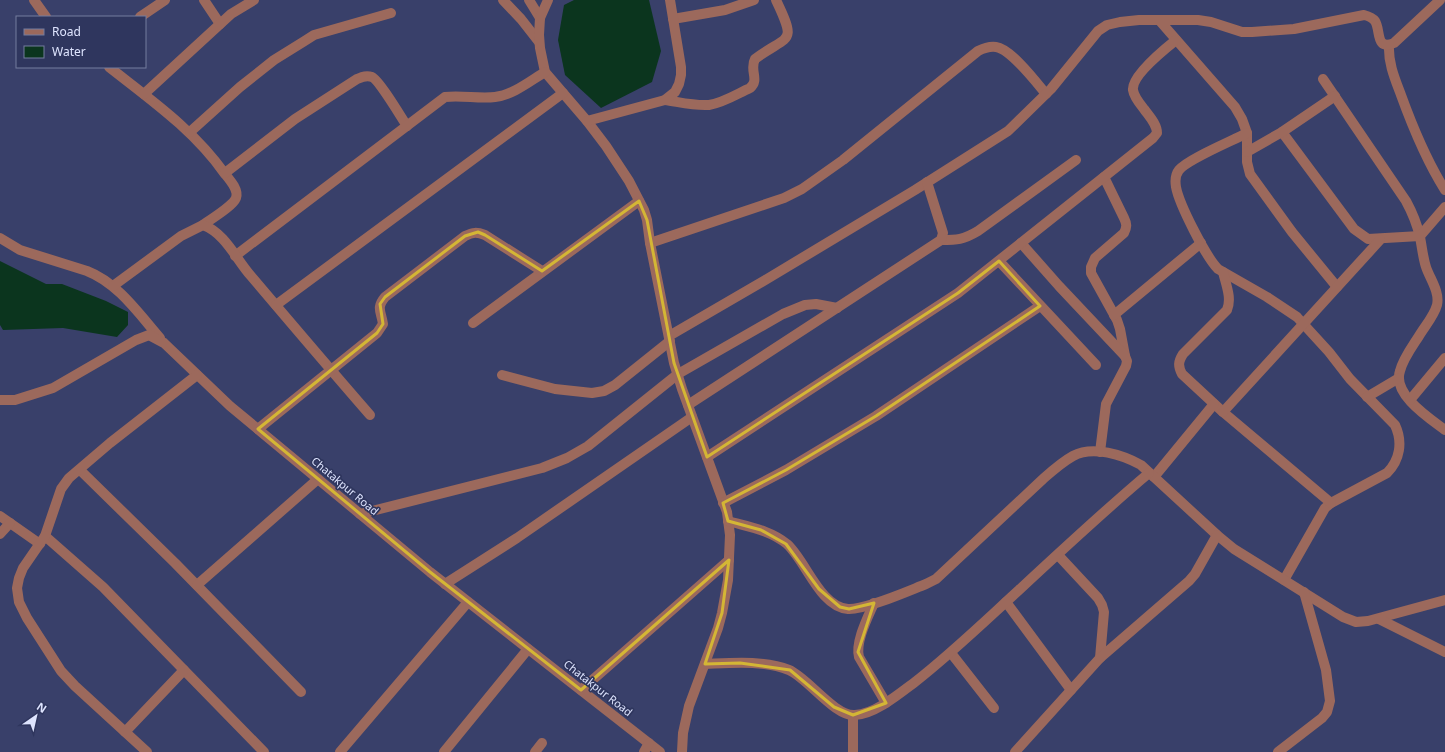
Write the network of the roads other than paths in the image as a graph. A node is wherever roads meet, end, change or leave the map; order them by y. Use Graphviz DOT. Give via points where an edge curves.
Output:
graph roads {
  1 [pos="34,0"];
  2 [pos="165,0"];
  3 [pos="204,0"];
  4 [pos="254,0"];
  5 [pos="503,0"];
  6 [pos="530,0"];
  7 [pos="548,0"];
  8 [pos="670,0"];
  9 [pos="754,0"];
  10 [pos="776,0"];
  11 [pos="1440,0"];
  12 [pos="391,13"];
  13 [pos="45,16"];
  14 [pos="141,16"];
  15 [pos="540,18"];
  16 [pos="672,19"];
  17 [pos="1159,20"];
  18 [pos="220,24"];
  19 [pos="1176,40"];
  20 [pos="540,42"];
  21 [pos="1389,45"];
  22 [pos="110,68"];
  23 [pos="545,72"];
  24 [pos="1323,79"];
  25 [pos="563,93"];
  26 [pos="144,94"];
  27 [pos="1046,94"];
  28 [pos="1335,96"];
  29 [pos="665,100"];
  30 [pos="587,121"];
  31 [pos="407,126"];
  32 [pos="190,132"];
  33 [pos="1282,132"];
  34 [pos="1246,133"];
  35 [pos="1247,152"];
  36 [pos="1076,160"];
  37 [pos="225,173"];
  38 [pos="1104,177"];
  39 [pos="927,182"];
  40 [pos="1445,190"];
  41 [pos="639,201"];
  42 [pos="1443,213"];
  43 [pos="203,225"];
  44 [pos="1420,236"];
  45 [pos="0,238"];
  46 [pos="941,240"];
  47 [pos="1380,240"];
  48 [pos="1021,243"];
  49 [pos="1201,243"];
  50 [pos="650,244"];
  51 [pos="235,256"];
  52 [pos="999,261"];
  53 [pos="542,271"];
  54 [pos="1223,272"];
  55 [pos="113,286"];
  56 [pos="1337,287"];
  57 [pos="276,305"];
  58 [pos="1040,306"];
  59 [pos="837,308"];
  60 [pos="1114,315"];
  61 [pos="473,323"];
  62 [pos="1303,324"];
  63 [pos="670,339"];
  64 [pos="164,343"];
  65 [pos="1125,356"];
  66 [pos="1445,358"];
  67 [pos="1096,365"];
  68 [pos="331,370"];
  69 [pos="678,374"];
  70 [pos="198,375"];
  71 [pos="502,375"];
  72 [pos="1399,378"];
  73 [pos="1367,397"];
  74 [pos="0,400"];
  75 [pos="1410,400"];
  76 [pos="1214,404"];
  77 [pos="688,406"];
  78 [pos="1223,412"];
  79 [pos="370,415"];
  80 [pos="692,416"];
  81 [pos="258,429"];
  82 [pos="1445,430"];
  83 [pos="1100,452"];
  84 [pos="707,457"];
  85 [pos="80,470"];
  86 [pos="1152,475"];
  87 [pos="318,479"];
  88 [pos="723,503"];
  89 [pos="1331,503"];
  90 [pos="360,514"];
  91 [pos="0,516"];
  92 [pos="728,521"];
  93 [pos="10,523"];
  94 [pos="0,534"];
  95 [pos="1217,535"];
  96 [pos="43,540"];
  97 [pos="1058,555"];
  98 [pos="729,560"];
  99 [pos="1284,580"];
  100 [pos="445,584"];
  101 [pos="197,585"];
  102 [pos="1304,592"];
  103 [pos="1445,600"];
  104 [pos="468,602"];
  105 [pos="1006,602"];
  106 [pos="874,603"];
  107 [pos="1379,619"];
  108 [pos="528,649"];
  109 [pos="1445,652"];
  110 [pos="951,653"];
  111 [pos="1100,658"];
  112 [pos="705,664"];
  113 [pos="184,670"];
  114 [pos="580,690"];
  115 [pos="1071,690"];
  116 [pos="301,692"];
  117 [pos="886,704"];
  118 [pos="994,708"];
  119 [pos="853,716"];
  120 [pos="125,732"];
  121 [pos="542,743"];
  122 [pos="647,748"];
  123 [pos="147,752"];
  124 [pos="264,752"];
  125 [pos="340,752"];
  126 [pos="444,752"];
  127 [pos="534,752"];
  128 [pos="660,752"];
  129 [pos="682,752"];
  130 [pos="853,752"];
  131 [pos="1015,752"];
  132 [pos="1278,752"];
  1 -- 13 [label="street"];
  2 -- 14 [label="street"];
  3 -- 18 [label="street"];
  4 -- 18 [label="street"];
  5 -- 20 [label="street"];
  6 -- 15 [label="street"];
  7 -- 15 [label="street"];
  8 -- 16 [label="street"];
  9 -- 16 [label="street" via="724,10"];
  10 -- 29 [label="street" via="786,21 788,36 779,45 755,59 754,85 717,103 700,105"];
  11 -- 21 [label="street"];
  12 -- 32 [label="street" via="314,35 302,42 240,86"];
  15 -- 20 [label="street"];
  16 -- 29 [label="street" via="681,75 675,92"];
  17 -- 19 [label="street"];
  17 -- 21 [label="street" via="1198,20 1242,32 1252,32 1294,29 1364,15 1376,22 1380,41"];
  17 -- 27 [label="street" via="1108,25 1098,31"];
  18 -- 26 [label="street"];
  19 -- 34 [label="street" via="1235,107"];
  19 -- 38 [label="street" via="1148,64 1134,84 1133,89 1140,104 1157,128 1157,133"];
  20 -- 23 [label="street"];
  21 -- 40 [label="street" via="1391,68 1414,132"];
  22 -- 26 [label="street"];
  23 -- 25 [label="street"];
  23 -- 31 [label="street" via="506,95 446,97"];
  24 -- 28 [label="street"];
  25 -- 30 [label="street"];
  25 -- 57 [label="street"];
  26 -- 32 [label="street"];
  27 -- 39 [label="street" via="1008,131"];
  27 -- 50 [label="street" via="1006,51 997,47 985,47 843,160 802,189 784,198"];
  28 -- 33 [label="street"];
  28 -- 44 [label="street" via="1406,201"];
  29 -- 30 [label="street"];
  30 -- 41 [label="street" via="629,181"];
  31 -- 37 [label="street" via="379,84 373,77 366,76 357,79 295,119"];
  31 -- 51 [label="street"];
  32 -- 37 [label="street"];
  33 -- 35 [label="street"];
  33 -- 47 [label="street" via="1354,229 1368,240"];
  34 -- 35 [label="street"];
  34 -- 49 [label="street" via="1185,164 1177,174 1176,190"];
  35 -- 56 [label="street" via="1250,174 1256,184"];
  36 -- 46 [label="street" via="978,231 958,240"];
  37 -- 43 [label="street" via="232,183 236,199"];
  38 -- 48 [label="street"];
  38 -- 60 [label="street" via="1124,218 1126,228 1124,233 1095,258 1091,273"];
  39 -- 46 [label="street" via="944,233"];
  39 -- 63 [label="street"];
  41 -- 50 [label="street" via="647,220"];
  41 -- 53 [label="street"];
  42 -- 44 [label="street"];
  43 -- 51 [label="street" via="218,234"];
  43 -- 55 [label="street" via="181,236"];
  44 -- 47 [label="street"];
  44 -- 72 [label="street" via="1437,303 1434,313 1401,367"];
  45 -- 55 [label="street" via="20,250 96,274"];
  46 -- 59 [label="street"];
  47 -- 56 [label="street"];
  48 -- 52 [label="street"];
  48 -- 65 [label="street"];
  49 -- 54 [label="street" via="1211,263"];
  49 -- 60 [label="street"];
  50 -- 63 [label="street"];
  51 -- 57 [label="street"];
  52 -- 58 [label="street"];
  52 -- 84 [label="street" via="958,293"];
  53 -- 61 [label="street"];
  53 -- 68 [label="street" via="485,235 472,232 385,297 379,310 383,324 381,329"];
  54 -- 62 [label="street" via="1273,300"];
  54 -- 76 [label="street" via="1229,296 1227,310 1183,354 1178,366 1182,374"];
  55 -- 64 [label="street"];
  56 -- 62 [label="street"];
  57 -- 68 [label="street"];
  58 -- 67 [label="street"];
  58 -- 88 [label="street" via="876,416 786,470"];
  59 -- 69 [label="street" via="816,304 805,305 783,314"];
  59 -- 77 [label="street"];
  60 -- 65 [label="street" via="1120,329"];
  62 -- 73 [label="street"];
  62 -- 78 [label="street"];
  63 -- 69 [label="street"];
  63 -- 71 [label="street" via="615,385 604,391 592,393 555,389"];
  64 -- 70 [label="street, Chatakpur Road"];
  64 -- 74 [label="street, Chatakpur Road" via="149,335 53,388 15,400"];
  65 -- 83 [label="street" via="1126,366 1106,404"];
  66 -- 75 [label="street"];
  68 -- 79 [label="street"];
  68 -- 81 [label="street"];
  69 -- 77 [label="street"];
  69 -- 90 [label="street" via="588,446 567,458 542,468"];
  70 -- 81 [label="street, Chatakpur Road"];
  70 -- 85 [label="street" via="110,443"];
  72 -- 73 [label="street"];
  72 -- 75 [label="street" via="1402,391"];
  73 -- 89 [label="street" via="1395,425 1399,433 1397,460 1388,474"];
  75 -- 82 [label="street"];
  76 -- 78 [label="street"];
  76 -- 86 [label="street"];
  77 -- 80 [label="street"];
  78 -- 89 [label="street"];
  80 -- 84 [label="street"];
  80 -- 100 [label="street" via="517,538"];
  81 -- 87 [label="street, Chatakpur Road"];
  83 -- 86 [label="street" via="1132,460"];
  83 -- 106 [label="street" via="1086,452 1074,456 1059,466 936,579"];
  84 -- 88 [label="street"];
  85 -- 96 [label="street" via="61,489"];
  85 -- 101 [label="street"];
  86 -- 95 [label="street"];
  86 -- 97 [label="street" via="1118,499"];
  87 -- 90 [label="street, Chatakpur Road"];
  87 -- 101 [label="street"];
  88 -- 92 [label="street"];
  89 -- 99 [label="street" via="1325,508"];
  90 -- 100 [label="street, Chatakpur Road"];
  91 -- 93 [label="street"];
  92 -- 98 [label="street"];
  92 -- 106 [label="street" via="761,530 786,544 796,553 819,589 840,607 849,609"];
  93 -- 94 [label="street"];
  93 -- 96 [label="street"];
  95 -- 99 [label="street" via="1234,549"];
  95 -- 111 [label="street" via="1189,581"];
  96 -- 113 [label="street" via="103,587"];
  96 -- 120 [label="street" via="19,578 19,602 61,671"];
  97 -- 105 [label="street"];
  97 -- 111 [label="street" via="1102,605 1104,612"];
  98 -- 112 [label="street" via="722,613"];
  98 -- 114 [label="street"];
  99 -- 102 [label="street"];
  100 -- 104 [label="street, Chatakpur Road"];
  101 -- 116 [label="street"];
  102 -- 107 [label="street" via="1343,617 1356,622"];
  102 -- 132 [label="street" via="1326,670 1330,701 1322,718"];
  103 -- 107 [label="street"];
  104 -- 108 [label="street, Chatakpur Road"];
  104 -- 125 [label="street"];
  105 -- 110 [label="street"];
  105 -- 115 [label="street"];
  106 -- 117 [label="street" via="863,629 858,652"];
  107 -- 109 [label="street"];
  108 -- 114 [label="street, Chatakpur Road"];
  108 -- 126 [label="street"];
  110 -- 117 [label="street"];
  110 -- 118 [label="street"];
  111 -- 115 [label="street"];
  112 -- 119 [label="street" via="740,663 777,666 790,670 834,707"];
  112 -- 129 [label="street" via="689,706"];
  113 -- 120 [label="street"];
  113 -- 124 [label="street"];
  114 -- 122 [label="street, Chatakpur Road"];
  115 -- 131 [label="street"];
  117 -- 119 [label="street"];
  119 -- 130 [label="street"];
  120 -- 123 [label="street"];
  121 -- 127 [label="street"];
  122 -- 128 [label="street, Chatakpur Road"];
}
